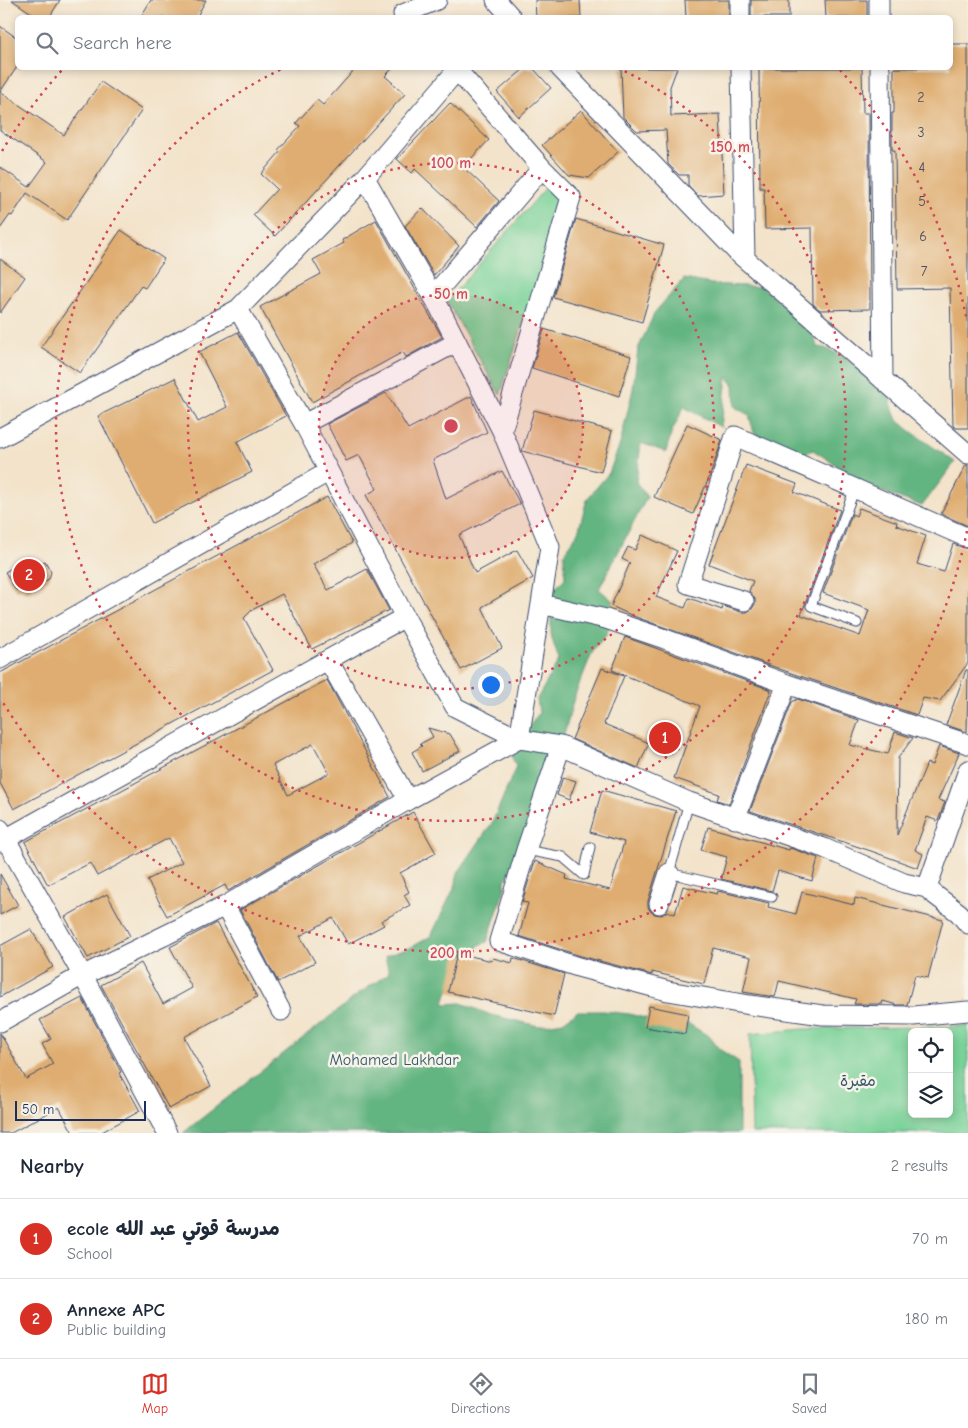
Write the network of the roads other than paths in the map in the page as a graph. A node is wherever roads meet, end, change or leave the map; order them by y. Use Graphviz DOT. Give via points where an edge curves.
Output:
graph roads {
  1 [pos="436,0"];
  2 [pos="496,0"];
  3 [pos="740,0"];
  4 [pos="879,0"];
  5 [pos="404,15"];
  6 [pos="509,15"];
  7 [pos="740,15"];
  8 [pos="879,15"];
  9 [pos="455,70"];
  10 [pos="457,70"];
  11 [pos="562,70"];
  12 [pos="741,70"];
  13 [pos="880,70"];
  14 [pos="542,168"];
  15 [pos="365,178"];
  16 [pos="745,259"];
  17 [pos="437,302"];
  18 [pos="238,309"];
  19 [pos="457,342"];
  20 [pos="883,380"];
  21 [pos="304,424"];
  22 [pos="502,431"];
  23 [pos="0,438"];
  24 [pos="968,454"];
  25 [pos="328,472"];
  26 [pos="855,488"];
  27 [pos="968,538"];
  28 [pos="744,601"];
  29 [pos="541,604"];
  30 [pos="405,617"];
  31 [pos="856,623"];
  32 [pos="0,659"];
  33 [pos="328,660"];
  34 [pos="787,684"];
  35 [pos="519,739"];
  36 [pos="968,744"];
  37 [pos="561,746"];
  38 [pos="968,770"];
  39 [pos="408,800"];
  40 [pos="689,802"];
  41 [pos="735,819"];
  42 [pos="2,836"];
  43 [pos="590,847"];
  44 [pos="526,850"];
  45 [pos="669,873"];
  46 [pos="927,888"];
  47 [pos="772,897"];
  48 [pos="659,904"];
  49 [pos="225,906"];
  50 [pos="968,924"];
  51 [pos="83,976"];
  52 [pos="281,1011"];
  53 [pos="968,1011"];
  54 [pos="0,1022"];
  55 [pos="167,1133"];
  1 -- 5 [label="street"];
  2 -- 6 [label="street"];
  3 -- 7 [label="street"];
  4 -- 8 [label="street"];
  9 -- 15 [label="street"];
  10 -- 14 [label="street"];
  11 -- 16 [label="street"];
  12 -- 16 [label="street"];
  13 -- 20 [label="street"];
  14 -- 17 [label="street" via="434,295"];
  14 -- 22 [label="street" via="571,197"];
  15 -- 17 [label="street"];
  15 -- 18 [label="street"];
  16 -- 20 [label="street"];
  17 -- 19 [label="street"];
  18 -- 21 [label="street"];
  18 -- 23 [label="street"];
  19 -- 21 [label="street"];
  19 -- 22 [label="street"];
  20 -- 24 [label="street"];
  21 -- 25 [label="street"];
  22 -- 29 [label="street" via="550,547"];
  25 -- 30 [label="street"];
  25 -- 32 [label="street"];
  26 -- 27 [label="street"];
  26 -- 28 [label="street" via="735,436 688,584"];
  26 -- 31 [label="lane" via="811,606"];
  29 -- 34 [label="street" via="623,625"];
  29 -- 35 [label="street"];
  30 -- 33 [label="street"];
  30 -- 35 [label="street" via="455,707"];
  33 -- 39 [label="street"];
  33 -- 42 [label="street"];
  34 -- 36 [label="street"];
  34 -- 41 [label="street"];
  35 -- 37 [label="street"];
  35 -- 39 [label="street"];
  37 -- 40 [label="street"];
  37 -- 44 [label="street"];
  38 -- 46 [label="street"];
  39 -- 49 [label="street"];
  40 -- 41 [label="street"];
  40 -- 45 [label="lane"];
  41 -- 46 [label="street" via="824,848 904,883"];
  42 -- 51 [label="street"];
  43 -- 44 [label="lane" via="584,875 563,857"];
  44 -- 53 [label="street" via="499,941 578,967 659,988 750,1005 823,1015 913,1016"];
  45 -- 47 [label="lane"];
  45 -- 48 [label="street"];
  46 -- 50 [label="street"];
  49 -- 51 [label="street"];
  49 -- 52 [label="street"];
  51 -- 54 [label="street"];
  51 -- 55 [label="street"];
}
